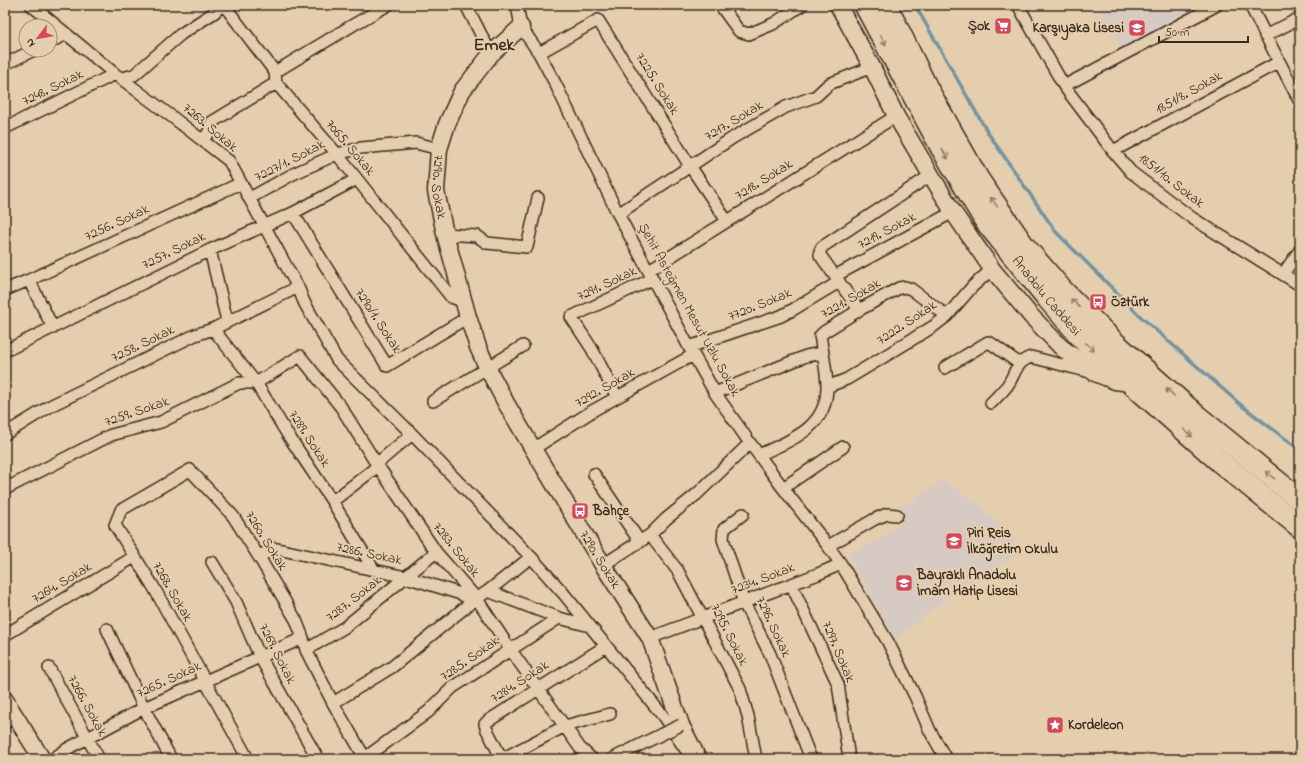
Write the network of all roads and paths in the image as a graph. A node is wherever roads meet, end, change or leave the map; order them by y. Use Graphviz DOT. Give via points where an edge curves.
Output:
graph roads {
  1 [pos="31,5"];
  2 [pos="223,5"];
  3 [pos="388,5"];
  4 [pos="466,5"];
  5 [pos="517,5"];
  6 [pos="720,5"];
  7 [pos="802,5"];
  8 [pos="838,5"];
  9 [pos="866,5"];
  10 [pos="886,5"];
  11 [pos="1018,5"];
  12 [pos="1217,5"];
  13 [pos="1250,5"];
  14 [pos="1300,18"];
  15 [pos="521,27"];
  16 [pos="67,34"];
  17 [pos="1265,36"];
  18 [pos="58,38"];
  19 [pos="539,53"];
  20 [pos="491,54"];
  21 [pos="18,58"];
  22 [pos="1279,62"];
  23 [pos="5,64"];
  24 [pos="872,67"];
  25 [pos="118,76"];
  26 [pos="276,78"];
  27 [pos="1064,86"];
  28 [pos="1300,102"];
  29 [pos="896,116"];
  30 [pos="5,128"];
  31 [pos="202,140"];
  32 [pos="439,149"];
  33 [pos="1114,152"];
  34 [pos="337,154"];
  35 [pos="690,166"];
  36 [pos="931,175"];
  37 [pos="357,179"];
  38 [pos="241,183"];
  39 [pos="250,198"];
  40 [pos="538,198"];
  41 [pos="953,212"];
  42 [pos="293,213"];
  43 [pos="618,214"];
  44 [pos="727,221"];
  45 [pos="265,225"];
  46 [pos="445,234"];
  47 [pos="210,250"];
  48 [pos="1300,250"];
  49 [pos="992,269"];
  50 [pos="650,274"];
  51 [pos="1283,274"];
  52 [pos="837,279"];
  53 [pos="29,280"];
  54 [pos="1300,285"];
  55 [pos="298,287"];
  56 [pos="5,290"];
  57 [pos="463,301"];
  58 [pos="859,310"];
  59 [pos="947,316"];
  60 [pos="468,317"];
  61 [pos="227,321"];
  62 [pos="53,328"];
  63 [pos="213,329"];
  64 [pos="523,346"];
  65 [pos="5,351"];
  66 [pos="691,351"];
  67 [pos="822,353"];
  68 [pos="300,356"];
  69 [pos="1020,364"];
  70 [pos="487,367"];
  71 [pos="945,368"];
  72 [pos="1095,373"];
  73 [pos="256,383"];
  74 [pos="1133,384"];
  75 [pos="827,387"];
  76 [pos="715,393"];
  77 [pos="617,397"];
  78 [pos="433,401"];
  79 [pos="991,403"];
  80 [pos="5,434"];
  81 [pos="412,434"];
  82 [pos="750,443"];
  83 [pos="843,447"];
  84 [pos="533,449"];
  85 [pos="759,455"];
  86 [pos="378,466"];
  87 [pos="190,470"];
  88 [pos="594,474"];
  89 [pos="782,488"];
  90 [pos="5,489"];
  91 [pos="1300,500"];
  92 [pos="332,501"];
  93 [pos="743,514"];
  94 [pos="897,515"];
  95 [pos="1300,527"];
  96 [pos="650,535"];
  97 [pos="640,542"];
  98 [pos="828,546"];
  99 [pos="436,552"];
  100 [pos="134,557"];
  101 [pos="259,557"];
  102 [pos="531,557"];
  103 [pos="212,562"];
  104 [pos="841,564"];
  105 [pos="603,565"];
  106 [pos="374,570"];
  107 [pos="406,577"];
  108 [pos="791,584"];
  109 [pos="488,591"];
  110 [pos="475,600"];
  111 [pos="744,603"];
  112 [pos="703,617"];
  113 [pos="559,618"];
  114 [pos="590,626"];
  115 [pos="107,629"];
  116 [pos="5,635"];
  117 [pos="303,638"];
  118 [pos="650,638"];
  119 [pos="606,646"];
  120 [pos="306,650"];
  121 [pos="510,650"];
  122 [pos="260,657"];
  123 [pos="49,668"];
  124 [pos="205,680"];
  125 [pos="538,689"];
  126 [pos="5,700"];
  127 [pos="333,703"];
  128 [pos="144,708"];
  129 [pos="610,714"];
  130 [pos="10,719"];
  131 [pos="681,725"];
  132 [pos="564,726"];
  133 [pos="88,738"];
  134 [pos="366,758"];
  135 [pos="42,759"];
  136 [pos="52,759"];
  137 [pos="98,759"];
  138 [pos="171,759"];
  139 [pos="248,759"];
  140 [pos="318,759"];
  141 [pos="502,759"];
  142 [pos="592,759"];
  143 [pos="612,759"];
  144 [pos="690,759"];
  145 [pos="698,759"];
  146 [pos="756,759"];
  147 [pos="811,759"];
  148 [pos="848,759"];
  149 [pos="946,759"];
  1 -- 16 [label="street, 7263. Sokak"];
  2 -- 25 [label="street, 7248. Sokak" via="181,34 134,74"];
  2 -- 26 [label="street, 7065. Sokak"];
  3 -- 26 [label="street" via="353,25"];
  4 -- 20 [label="street"];
  5 -- 15 [label="street, Şehit Asteğmen Mesut Uzlu Sokak"];
  6 -- 7 [label="street" via="739,31 749,34 773,24"];
  8 -- 24 [label="street"];
  9 -- 74 [label="highway, Anadolu Caddesi, one-way" via="941,147 986,222 1087,344"];
  91 -- 10 [label="highway, Anadolu Caddesi, one-way" via="1197,416 1115,343 1063,291 1024,246 978,179 928,90"];
  11 -- 27 [label="street, 1851/10. Sokak"];
  12 -- 27 [label="street"];
  13 -- 17 [label="street"];
  14 -- 17 [label="street"];
  15 -- 19 [label="street, Şehit Asteğmen Mesut Uzlu Sokak"];
  15 -- 20 [label="street, 7290. Sokak"];
  16 -- 18 [label="street"];
  16 -- 25 [label="street, 7263. Sokak"];
  17 -- 22 [label="street"];
  19 -- 35 [label="street, 7225. Sokak" via="598,20"];
  19 -- 43 [label="street, Şehit Asteğmen Mesut Uzlu Sokak"];
  20 -- 32 [label="street, 7290. Sokak" via="462,91"];
  21 -- 23 [label="street"];
  22 -- 28 [label="street"];
  22 -- 33 [label="street, 1851/8. Sokak"];
  24 -- 29 [label="street"];
  24 -- 35 [label="street, 7217. Sokak" via="829,84 816,96 786,107"];
  25 -- 30 [label="street, 7248. Sokak"];
  25 -- 31 [label="street, 7263. Sokak"];
  26 -- 31 [label="street" via="212,122 208,134"];
  26 -- 34 [label="street, 7065. Sokak"];
  27 -- 33 [label="street, 1851/10. Sokak"];
  29 -- 36 [label="street"];
  29 -- 44 [label="street, 7218. Sokak"];
  31 -- 38 [label="street, 7263. Sokak" via="229,161"];
  32 -- 34 [label="street, 7227/1. Sokak" via="416,143 361,148"];
  32 -- 46 [label="street, 7290. Sokak" via="436,191"];
  33 -- 51 [label="street, 1851/10. Sokak" via="1131,172 1192,218"];
  34 -- 37 [label="street, 7065. Sokak"];
  34 -- 39 [label="street, 7227/1. Sokak" via="293,174"];
  35 -- 43 [label="street, 7217. Sokak"];
  35 -- 44 [label="street, 7225. Sokak"];
  36 -- 41 [label="street"];
  36 -- 52 [label="street" via="822,247 820,255"];
  37 -- 42 [label="street, 7257. Sokak"];
  37 -- 57 [label="street, 7065. Sokak" via="450,297"];
  38 -- 39 [label="street, 7263. Sokak"];
  38 -- 53 [label="street, 7256. Sokak"];
  39 -- 45 [label="street, 7263. Sokak"];
  40 -- 46 [label="street" via="527,247 487,243 477,236"];
  41 -- 49 [label="street"];
  41 -- 52 [label="street, 7219. Sokak"];
  42 -- 45 [label="street, 7257. Sokak"];
  42 -- 60 [label="street, 7290/1. Sokak" via="387,366"];
  43 -- 50 [label="street, Şehit Asteğmen Mesut Uzlu Sokak"];
  44 -- 50 [label="street, 7218. Sokak"];
  45 -- 47 [label="street, 7257. Sokak"];
  45 -- 55 [label="street, 7263. Sokak"];
  46 -- 57 [label="street, 7290. Sokak"];
  47 -- 61 [label="street"];
  47 -- 62 [label="street, 7257. Sokak"];
  48 -- 51 [label="street"];
  49 -- 59 [label="street, 7222. Sokak"];
  49 -- 72 [label="street" via="1062,348"];
  50 -- 66 [label="street, Şehit Asteğmen Mesut Uzlu Sokak"];
  50 -- 77 [label="street, 7291. Sokak" via="571,317 592,349"];
  51 -- 54 [label="street, 1851/10. Sokak"];
  52 -- 58 [label="street"];
  52 -- 66 [label="street, 7720. Sokak" via="781,316"];
  53 -- 56 [label="street, 7256. Sokak"];
  53 -- 62 [label="street"];
  55 -- 61 [label="street, 7258. Sokak"];
  55 -- 81 [label="street, 7263. Sokak" via="337,360"];
  57 -- 60 [label="street, 7290. Sokak"];
  58 -- 59 [label="street, 7221. Sokak" via="905,287"];
  58 -- 67 [label="street, 7221. Sokak" via="820,336"];
  59 -- 75 [label="street, 7222. Sokak" via="847,379"];
  60 -- 70 [label="street, 7290. Sokak"];
  61 -- 63 [label="street, 7258. Sokak"];
  62 -- 65 [label="street, 7257. Sokak"];
  63 -- 73 [label="street, 7289. Sokak"];
  63 -- 80 [label="street, 7258. Sokak" via="195,335 52,405"];
  64 -- 70 [label="street"];
  66 -- 76 [label="street, Şehit Asteğmen Mesut Uzlu Sokak"];
  66 -- 77 [label="street, 7292. Sokak"];
  67 -- 75 [label="street"];
  67 -- 76 [label="street" via="806,356"];
  68 -- 73 [label="street, 7259. Sokak"];
  68 -- 86 [label="street, 7283. Sokak" via="341,407"];
  69 -- 71 [label="street" via="988,342"];
  69 -- 72 [label="street" via="1024,359 1031,357"];
  69 -- 79 [label="street" via="1008,386"];
  70 -- 78 [label="street"];
  70 -- 84 [label="street, 7290. Sokak"];
  72 -- 74 [label="street"];
  73 -- 90 [label="street, 7259. Sokak" via="239,383 161,422 111,435"];
  73 -- 92 [label="street, 7289. Sokak"];
  74 -- 95 [label="highway, Anadolu Caddesi, one-way" via="1219,461"];
  75 -- 85 [label="street" via="823,411 805,432"];
  76 -- 82 [label="street, Şehit Asteğmen Mesut Uzlu Sokak"];
  77 -- 84 [label="street, 7292. Sokak"];
  81 -- 86 [label="street" via="380,461"];
  81 -- 102 [label="street, 7263. Sokak"];
  82 -- 85 [label="street, Şehit Asteğmen Mesut Uzlu Sokak"];
  82 -- 96 [label="street"];
  83 -- 89 [label="street"];
  84 -- 105 [label="street, 7290. Sokak"];
  85 -- 89 [label="street, Şehit Asteğmen Mesut Uzlu Sokak"];
  86 -- 92 [label="street"];
  86 -- 99 [label="street, 7283. Sokak"];
  87 -- 100 [label="street, 7268. Sokak" via="121,510 115,525"];
  87 -- 101 [label="street, 7260. Sokak" via="232,516"];
  88 -- 97 [label="street"];
  89 -- 98 [label="street, Şehit Asteğmen Mesut Uzlu Sokak"];
  92 -- 106 [label="street, 7289. Sokak"];
  93 -- 111 [label="street, 7296. Sokak" via="724,528 723,539"];
  94 -- 98 [label="street" via="887,514 875,519"];
  96 -- 97 [label="street"];
  96 -- 112 [label="street, 7295. Sokak" via="678,571"];
  97 -- 105 [label="street"];
  98 -- 104 [label="street, Şehit Asteğmen Mesut Uzlu Sokak"];
  99 -- 107 [label="street, 7287. Sokak"];
  99 -- 110 [label="street, 7283. Sokak"];
  100 -- 116 [label="street, 7264. Sokak"];
  100 -- 124 [label="street, 7268. Sokak"];
  101 -- 106 [label="street, 7286. Sokak" via="273,548"];
  101 -- 117 [label="street, 7260. Sokak" via="296,620"];
  102 -- 109 [label="street"];
  102 -- 114 [label="street, 7263. Sokak"];
  103 -- 122 [label="street, 7269. Sokak" via="236,602"];
  104 -- 108 [label="street, 7234. Sokak"];
  104 -- 149 [label="street, Şehit Asteğmen Mesut Uzlu Sokak" via="888,642"];
  105 -- 118 [label="street, 7290. Sokak"];
  106 -- 107 [label="street, 7286. Sokak"];
  107 -- 110 [label="street, 7286. Sokak"];
  107 -- 120 [label="street, 7287. Sokak" via="344,627"];
  108 -- 111 [label="street, 7234. Sokak"];
  108 -- 148 [label="street, 7297. Sokak" via="838,684"];
  109 -- 110 [label="street"];
  109 -- 113 [label="street"];
  110 -- 121 [label="street, 7283. Sokak"];
  110 -- 127 [label="street" via="392,667"];
  111 -- 112 [label="street, 7234. Sokak"];
  111 -- 147 [label="street, 7296. Sokak" via="770,654"];
  112 -- 118 [label="street, 7234. Sokak"];
  112 -- 146 [label="street, 7295. Sokak" via="740,690"];
  113 -- 114 [label="street"];
  113 -- 121 [label="street, 7285. Sokak"];
  114 -- 119 [label="street, 7263. Sokak"];
  115 -- 128 [label="street"];
  117 -- 120 [label="street, 7260. Sokak"];
  117 -- 122 [label="street, 7265. Sokak"];
  118 -- 131 [label="street, 7290. Sokak"];
  119 -- 125 [label="street, 7284. Sokak"];
  119 -- 144 [label="street, 7263. Sokak" via="663,716"];
  120 -- 127 [label="street, 7260. Sokak"];
  121 -- 125 [label="street, 7283. Sokak"];
  121 -- 134 [label="street, 7285. Sokak" via="452,688 428,712"];
  122 -- 124 [label="street, 7265. Sokak"];
  122 -- 140 [label="street, 7269. Sokak"];
  123 -- 133 [label="street, 7266. Sokak"];
  124 -- 128 [label="street, 7265. Sokak"];
  124 -- 139 [label="street, 7268. Sokak"];
  125 -- 132 [label="street, 7283. Sokak"];
  125 -- 141 [label="street, 7284. Sokak" via="485,724"];
  126 -- 130 [label="street"];
  127 -- 134 [label="street, 7260. Sokak"];
  128 -- 133 [label="street, 7265. Sokak"];
  128 -- 138 [label="street"];
  129 -- 132 [label="street"];
  130 -- 135 [label="street"];
  131 -- 143 [label="street, bridge"];
  131 -- 145 [label="street, 7290. Sokak"];
  132 -- 141 [label="street"];
  132 -- 142 [label="street, 7283. Sokak" via="580,748"];
  133 -- 136 [label="street, 7265. Sokak"];
  133 -- 137 [label="street, 7266. Sokak"];
}
